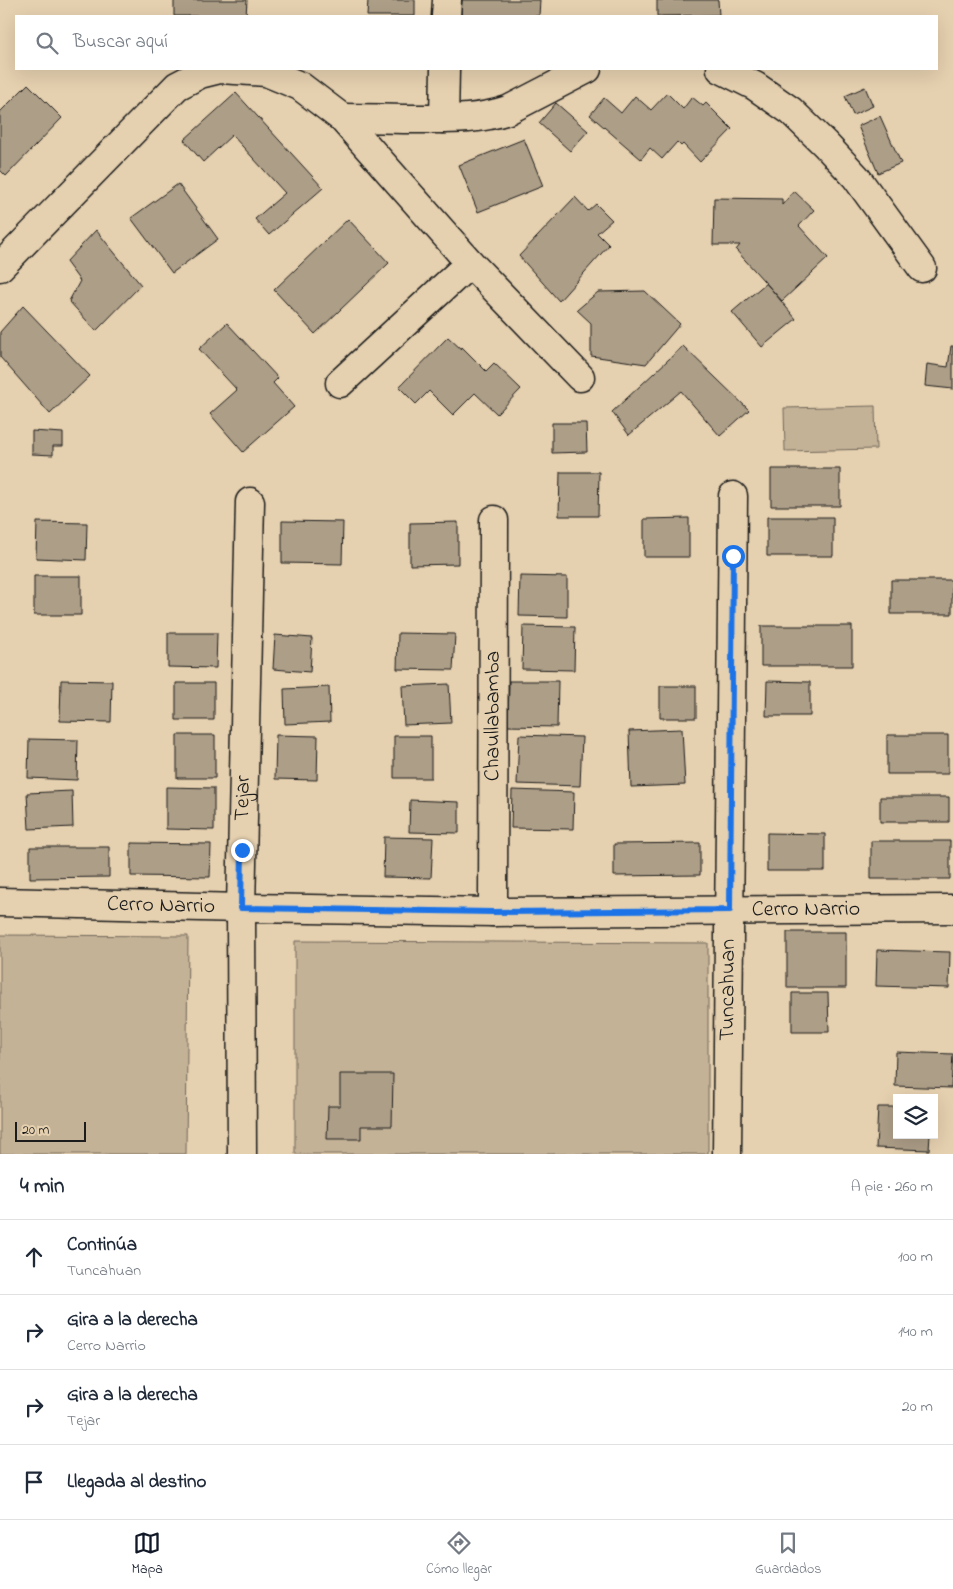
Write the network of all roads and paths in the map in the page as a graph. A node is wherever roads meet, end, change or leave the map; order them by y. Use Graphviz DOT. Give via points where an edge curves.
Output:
graph roads {
  1 [pos="446,0"];
  2 [pos="446,15"];
  3 [pos="216,70"];
  4 [pos="235,70"];
  5 [pos="445,70"];
  6 [pos="585,70"];
  7 [pos="723,70"];
  8 [pos="342,118"];
  9 [pos="444,119"];
  10 [pos="470,263"];
  11 [pos="0,267"];
  12 [pos="922,268"];
  13 [pos="580,377"];
  14 [pos="340,383"];
  15 [pos="733,496"];
  16 [pos="250,502"];
  17 [pos="494,520"];
  18 [pos="0,902"];
  19 [pos="241,908"];
  20 [pos="953,909"];
  21 [pos="730,910"];
  22 [pos="493,912"];
  23 [pos="242,1154"];
  24 [pos="727,1154"];
  1 -- 2 [label="street"];
  3 -- 11 [label="street" via="177,86"];
  4 -- 8 [label="street" via="266,72 300,86"];
  5 -- 9 [label="street"];
  6 -- 9 [label="street" via="494,115"];
  7 -- 12 [label="street" via="755,86 792,111 856,177"];
  8 -- 9 [label="street"];
  8 -- 10 [label="street"];
  10 -- 13 [label="street"];
  10 -- 14 [label="street"];
  15 -- 21 [label="street, Tuncahuan"];
  16 -- 19 [label="street, Tejar"];
  17 -- 22 [label="street, Chaullabamba"];
  18 -- 19 [label="street, Cerro Narrio"];
  19 -- 22 [label="street, Cerro Narrio"];
  19 -- 23 [label="street, Tejar"];
  20 -- 21 [label="street, Cerro Narrio"];
  21 -- 22 [label="street, Cerro Narrio"];
  21 -- 24 [label="street, Tuncahuan"];
}
